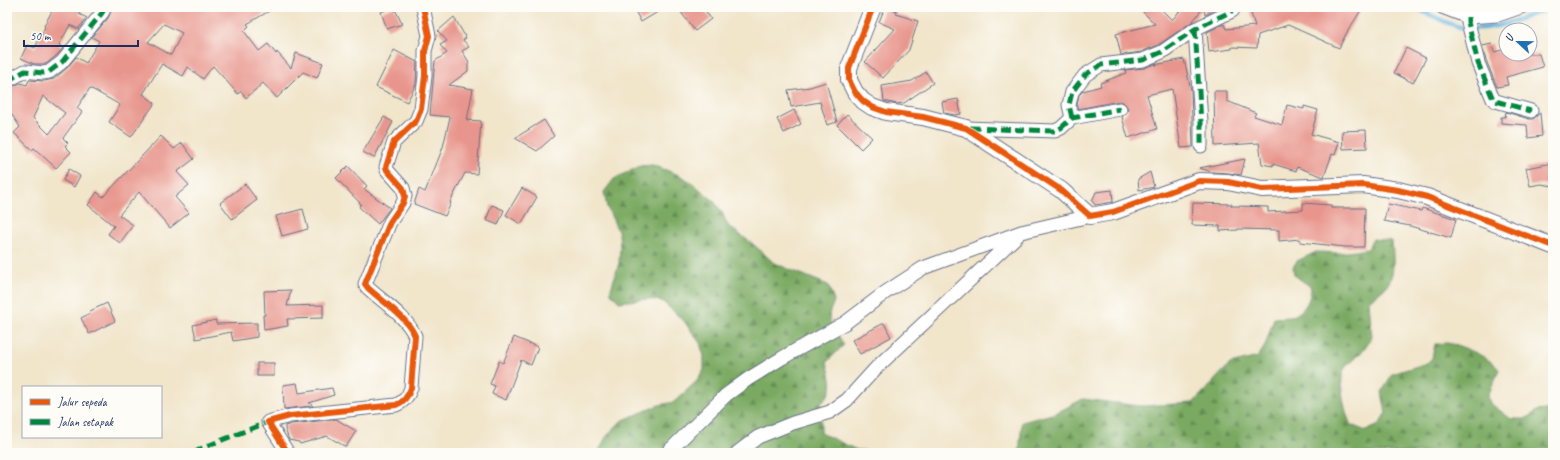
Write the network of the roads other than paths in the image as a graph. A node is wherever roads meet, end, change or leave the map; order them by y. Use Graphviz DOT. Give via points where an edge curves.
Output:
graph roads {
  1 [pos="104,7"];
  2 [pos="423,7"];
  3 [pos="873,7"];
  4 [pos="1234,7"];
  5 [pos="1442,7"];
  6 [pos="1521,7"];
  7 [pos="1469,24"];
  8 [pos="1195,29"];
  9 [pos="7,81"];
  10 [pos="1120,110"];
  11 [pos="1531,111"];
  12 [pos="1072,118"];
  13 [pos="966,128"];
  14 [pos="1201,146"];
  15 [pos="1090,216"];
  16 [pos="1021,232"];
  17 [pos="1553,246"];
  18 [pos="288,453"];
  19 [pos="667,453"];
  20 [pos="737,453"];
  1 -- 9 [label="street" via="102,13 62,62 49,72 25,71"];
  2 -- 18 [label="street" via="429,36 425,51 421,108 416,121 394,142 386,167 403,188 405,196 390,222 365,284 398,315 415,336 411,388 402,402 396,405 290,416 268,422"];
  3 -- 13 [label="street" via="849,68 849,80 855,92 872,107 886,112 923,117"];
  4 -- 8 [label="street" via="1232,11"];
  5 -- 7 [label="street"];
  6 -- 7 [label="street"];
  7 -- 11 [label="street" via="1478,63 1493,98"];
  8 -- 12 [label="street" via="1156,55 1143,60 1101,65 1086,75 1072,92"];
  8 -- 14 [label="street"];
  10 -- 12 [label="street"];
  12 -- 13 [label="street" via="1055,131"];
  13 -- 15 [label="street" via="1061,190"];
  15 -- 16 [label="street"];
  15 -- 17 [label="street" via="1114,212 1199,181 1228,182 1262,189 1363,185 1427,197"];
  16 -- 19 [label="street" via="912,274 845,323 782,358 726,395"];
  16 -- 20 [label="street" via="877,367 847,400 830,412 758,436"];
}
